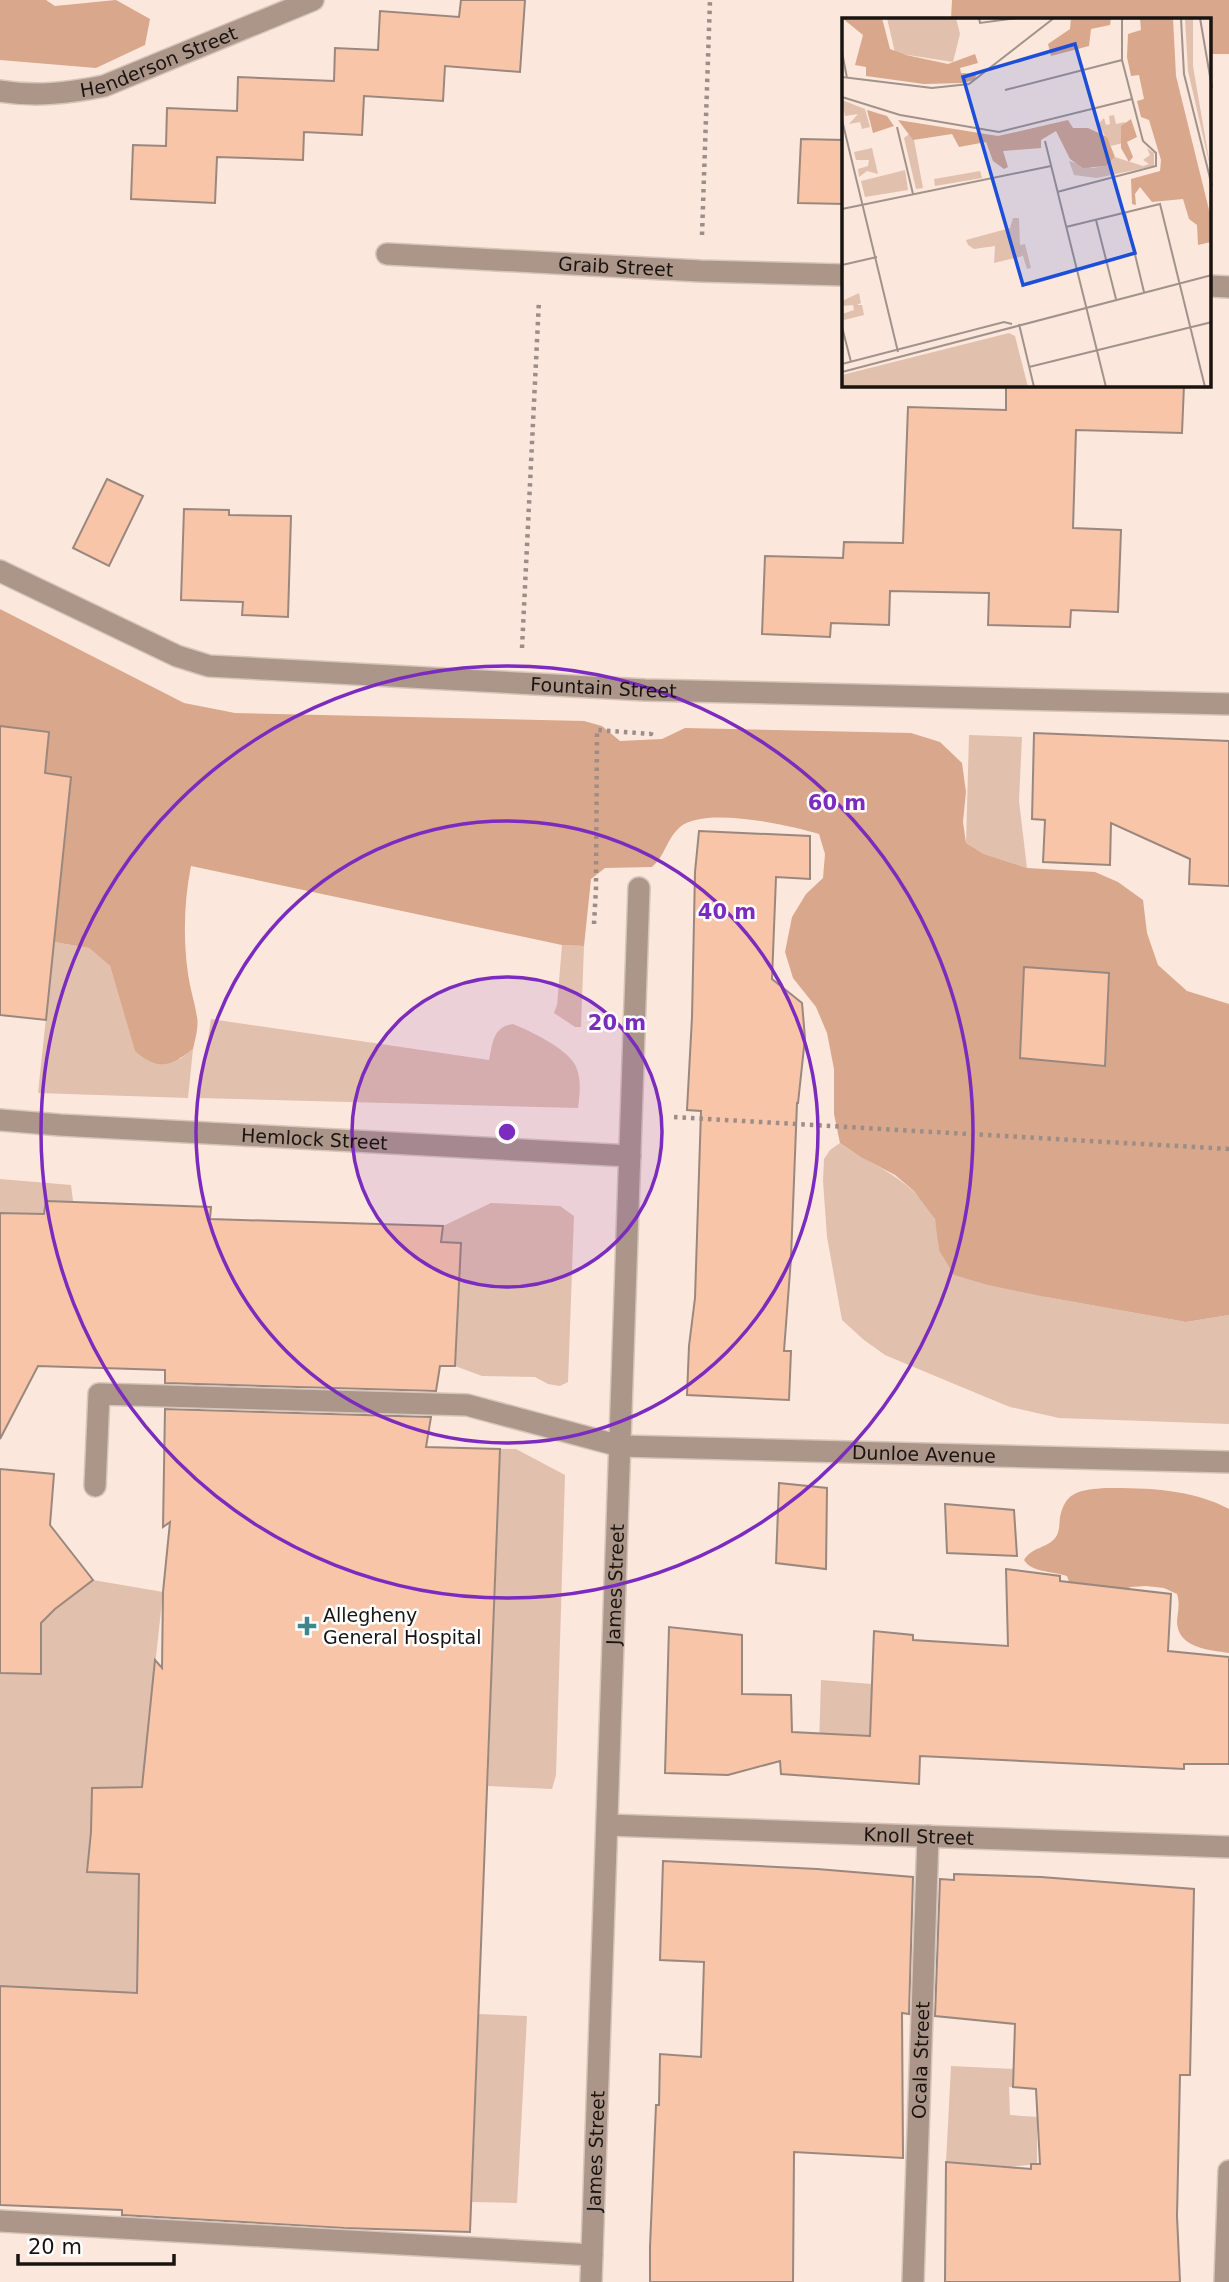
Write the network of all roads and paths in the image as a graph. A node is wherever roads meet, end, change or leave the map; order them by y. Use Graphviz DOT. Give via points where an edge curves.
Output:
graph roads {
  1 [pos="313,0"];
  2 [pos="710,0"];
  3 [pos="0,91"];
  4 [pos="387,254"];
  5 [pos="700,271"];
  6 [pos="842,275"];
  7 [pos="539,298"];
  8 [pos="0,571"];
  9 [pos="522,639"];
  10 [pos="1229,704"];
  11 [pos="651,734"];
  12 [pos="639,888"];
  13 [pos="594,924"];
  14 [pos="674,1117"];
  15 [pos="0,1120"];
  16 [pos="1229,1149"];
  17 [pos="630,1156"];
  18 [pos="620,1446"];
  19 [pos="1229,1462"];
  20 [pos="96,1486"];
  21 [pos="607,1825"];
  22 [pos="928,1836"];
  23 [pos="1229,1847"];
  24 [pos="1229,2171"];
  25 [pos="0,2221"];
  26 [pos="592,2255"];
  27 [pos="591,2282"];
  28 [pos="913,2282"];
  29 [pos="1225,2282"];
  1 -- 3 [label="street, Henderson Street" via="104,86 43,95"];
  2 -- 5 [label="path"];
  4 -- 5 [label="street, Graib Street"];
  5 -- 6 [label="street, Graib Street"];
  7 -- 9 [label="path"];
  8 -- 10 [label="street, Fountain Street" via="177,656 209,666 645,690"];
  11 -- 13 [label="path" via="597,730"];
  12 -- 17 [label="street, James Street"];
  14 -- 16 [label="path"];
  15 -- 17 [label="street, Hemlock Street"];
  17 -- 18 [label="street, James Street"];
  18 -- 19 [label="street, Dunloe Avenue"];
  18 -- 20 [label="street, Dunloe Avenue" via="467,1405 99,1394"];
  18 -- 21 [label="street, James Street"];
  21 -- 22 [label="street, Knoll Street"];
  21 -- 26 [label="street, James Street"];
  22 -- 23 [label="street, Knoll Street"];
  22 -- 28 [label="street, Ocala Street"];
  24 -- 29 [label="street"];
  25 -- 26 [label="street"];
  26 -- 27 [label="street, James Street"];
}
